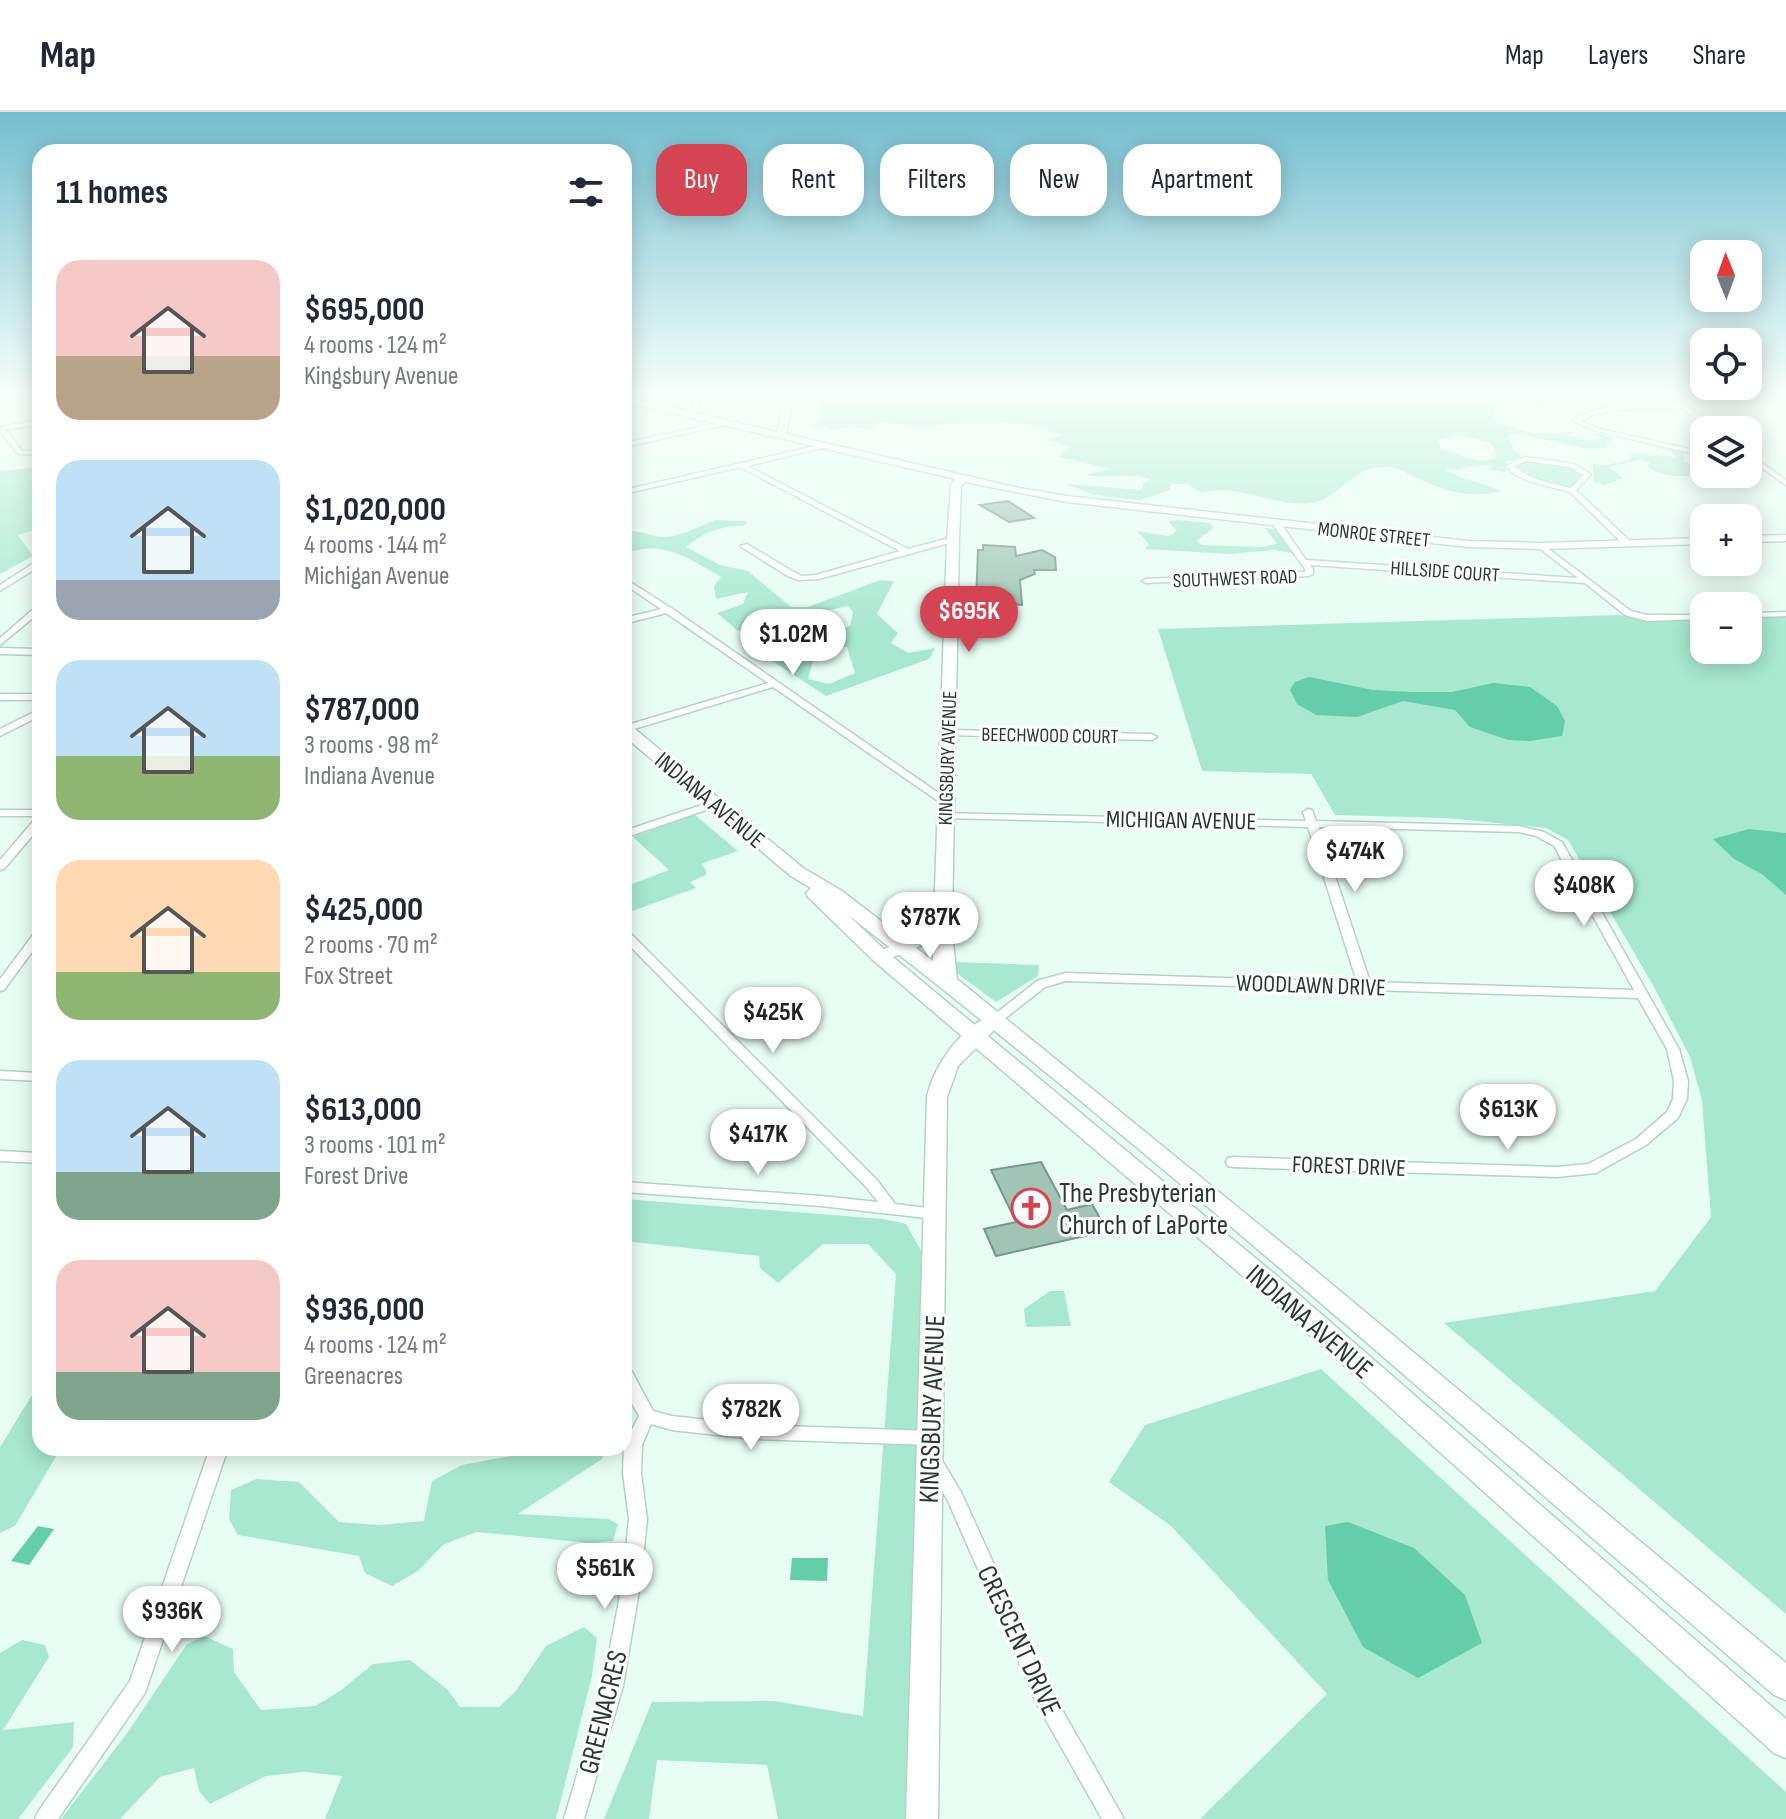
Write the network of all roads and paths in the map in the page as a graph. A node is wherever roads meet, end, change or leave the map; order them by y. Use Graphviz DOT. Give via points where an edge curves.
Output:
graph roads {
  1 [pos="703,474"];
  2 [pos="757,474"];
  3 [pos="944,474"];
  4 [pos="1519,474"];
  5 [pos="1586,474"];
  6 [pos="963,478"];
  7 [pos="632,490"];
  8 [pos="1572,490"];
  9 [pos="1276,523"];
  10 [pos="1786,538"];
  11 [pos="953,539"];
  12 [pos="1762,539"];
  13 [pos="1690,542"];
  14 [pos="1628,544"];
  15 [pos="744,546"];
  16 [pos="1542,546"];
  17 [pos="907,552"];
  18 [pos="1304,562"];
  19 [pos="32,568"];
  20 [pos="1146,581"];
  21 [pos="1586,581"];
  22 [pos="632,585"];
  23 [pos="0,589"];
  24 [pos="668,610"];
  25 [pos="1786,614"];
  26 [pos="32,615"];
  27 [pos="1762,615"];
  28 [pos="1690,617"];
  29 [pos="632,619"];
  30 [pos="0,642"];
  31 [pos="0,651"];
  32 [pos="32,652"];
  33 [pos="774,684"];
  34 [pos="0,697"];
  35 [pos="32,697"];
  36 [pos="32,716"];
  37 [pos="632,726"];
  38 [pos="0,733"];
  39 [pos="948,733"];
  40 [pos="632,735"];
  41 [pos="1152,737"];
  42 [pos="714,804"];
  43 [pos="945,808"];
  44 [pos="0,813"];
  45 [pos="32,813"];
  46 [pos="1309,818"];
  47 [pos="32,829"];
  48 [pos="632,832"];
  49 [pos="1558,844"];
  50 [pos="0,867"];
  51 [pos="943,919"];
  52 [pos="632,941"];
  53 [pos="32,944"];
  54 [pos="893,952"];
  55 [pos="947,981"];
  56 [pos="0,987"];
  57 [pos="1365,987"];
  58 [pos="1642,994"];
  59 [pos="984,1028"];
  60 [pos="0,1075"];
  61 [pos="32,1077"];
  62 [pos="0,1156"];
  63 [pos="32,1158"];
  64 [pos="1233,1162"];
  65 [pos="632,1188"];
  66 [pos="889,1207"];
  67 [pos="935,1214"];
  68 [pos="1301,1273"];
  69 [pos="1274,1289"];
  70 [pos="632,1388"];
  71 [pos="647,1416"];
  72 [pos="932,1448"];
  73 [pos="216,1456"];
  74 [pos="1786,1684"];
  75 [pos="1786,1741"];
  76 [pos="45,1819"];
  77 [pos="574,1819"];
  78 [pos="922,1819"];
  79 [pos="1114,1819"];
  1 -- 7 [label="street"];
  2 -- 17 [label="street"];
  3 -- 6 [label="street, MONROE STREET"];
  4 -- 8 [label="street"];
  5 -- 8 [label="street"];
  6 -- 9 [label="street, MONROE STREET" via="1047,496"];
  6 -- 11 [label="street, KINGSBURY AVENUE" via="956,485"];
  8 -- 14 [label="street"];
  9 -- 16 [label="street, MONROE STREET" via="1430,541"];
  9 -- 18 [label="street, SOUTHWEST ROAD"];
  10 -- 12 [label="street"];
  11 -- 17 [label="street"];
  11 -- 39 [label="street, KINGSBURY AVENUE"];
  13 -- 14 [label="street, MONROE STREET"];
  14 -- 16 [label="street, MONROE STREET"];
  15 -- 17 [label="street" via="801,578"];
  16 -- 21 [label="street"];
  18 -- 20 [label="street, SOUTHWEST ROAD" via="1310,573 1301,576"];
  18 -- 21 [label="street, HILLSIDE COURT"];
  19 -- 23 [label="street"];
  21 -- 28 [label="street" via="1637,616"];
  22 -- 24 [label="street"];
  24 -- 29 [label="street"];
  24 -- 33 [label="street"];
  25 -- 27 [label="street"];
  26 -- 30 [label="street"];
  31 -- 32 [label="street"];
  33 -- 37 [label="street"];
  33 -- 43 [label="street"];
  34 -- 35 [label="street"];
  36 -- 38 [label="street"];
  39 -- 41 [label="street, BEECHWOOD COURT"];
  39 -- 43 [label="street, KINGSBURY AVENUE"];
  40 -- 42 [label="main road, INDIANA AVENUE"];
  42 -- 48 [label="street"];
  42 -- 54 [label="main road, INDIANA AVENUE"];
  43 -- 46 [label="street, MICHIGAN AVENUE"];
  43 -- 51 [label="street, KINGSBURY AVENUE"];
  44 -- 45 [label="street"];
  46 -- 49 [label="street, MICHIGAN AVENUE" via="1519,829"];
  46 -- 57 [label="street"];
  47 -- 50 [label="street"];
  49 -- 58 [label="street, FOREST DRIVE"];
  51 -- 54 [label="street" via="925,940"];
  51 -- 55 [label="main road"];
  52 -- 66 [label="street"];
  53 -- 56 [label="street"];
  54 -- 55 [label="main road, INDIANA AVENUE"];
  54 -- 59 [label="main road, INDIANA AVENUE"];
  55 -- 59 [label="main road, INDIANA AVENUE"];
  57 -- 58 [label="street, WOODLAWN DRIVE"];
  57 -- 59 [label="street, WOODLAWN DRIVE" via="1065,977 1041,984"];
  58 -- 64 [label="street, FOREST DRIVE" via="1678,1062 1680,1099 1659,1129 1603,1164 1557,1172"];
  59 -- 67 [label="street, KINGSBURY AVENUE" via="946,1066 939,1081"];
  59 -- 68 [label="main road, INDIANA AVENUE"];
  59 -- 69 [label="main road, INDIANA AVENUE"];
  60 -- 61 [label="street"];
  62 -- 63 [label="street"];
  65 -- 66 [label="street"];
  66 -- 67 [label="street"];
  67 -- 72 [label="street, KINGSBURY AVENUE"];
  68 -- 69 [label="main road"];
  68 -- 74 [label="main road, INDIANA AVENUE"];
  69 -- 75 [label="main road, INDIANA AVENUE"];
  70 -- 71 [label="street"];
  71 -- 72 [label="street" via="672,1423"];
  71 -- 77 [label="street, GREENACRES" via="633,1445 636,1547 613,1686"];
  72 -- 78 [label="street, KINGSBURY AVENUE"];
  72 -- 79 [label="street, CRESCENT DRIVE" via="1045,1699"];
  73 -- 76 [label="street" via="138,1686"];
}
